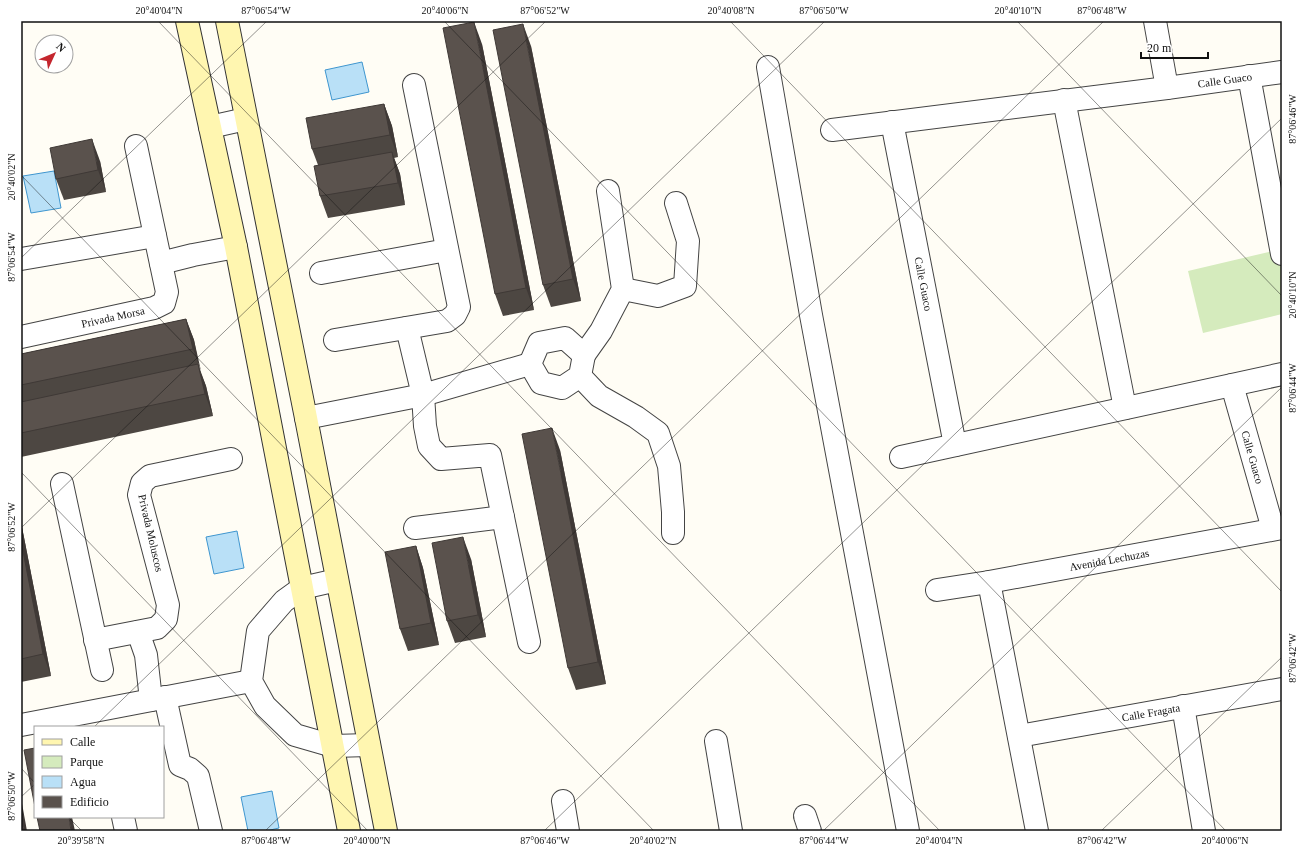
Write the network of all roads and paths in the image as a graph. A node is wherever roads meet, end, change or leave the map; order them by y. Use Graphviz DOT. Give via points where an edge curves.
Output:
graph roads {
  1 [pos="187,21"];
  2 [pos="227,21"];
  3 [pos="1155,21"];
  4 [pos="768,67"];
  5 [pos="1282,72"];
  6 [pos="1249,76"];
  7 [pos="414,85"];
  8 [pos="1167,88"];
  9 [pos="1064,100"];
  10 [pos="246,118"];
  11 [pos="892,122"];
  12 [pos="210,127"];
  13 [pos="832,130"];
  14 [pos="136,146"];
  15 [pos="608,191"];
  16 [pos="676,203"];
  17 [pos="155,236"];
  18 [pos="236,247"];
  19 [pos="447,250"];
  20 [pos="1282,254"];
  21 [pos="21,259"];
  22 [pos="161,263"];
  23 [pos="321,273"];
  24 [pos="623,289"];
  25 [pos="407,328"];
  26 [pos="21,337"];
  27 [pos="335,340"];
  28 [pos="584,355"];
  29 [pos="530,364"];
  30 [pos="1282,374"];
  31 [pos="580,376"];
  32 [pos="1232,385"];
  33 [pos="423,395"];
  34 [pos="1125,408"];
  35 [pos="306,418"];
  36 [pos="955,445"];
  37 [pos="901,457"];
  38 [pos="231,459"];
  39 [pos="62,484"];
  40 [pos="503,517"];
  41 [pos="416,528"];
  42 [pos="1278,529"];
  43 [pos="673,533"];
  44 [pos="338,580"];
  45 [pos="989,582"];
  46 [pos="302,588"];
  47 [pos="936,590"];
  48 [pos="138,632"];
  49 [pos="95,640"];
  50 [pos="529,642"];
  51 [pos="102,670"];
  52 [pos="251,681"];
  53 [pos="1282,689"];
  54 [pos="158,699"];
  55 [pos="1183,706"];
  56 [pos="21,725"];
  57 [pos="164,726"];
  58 [pos="164,728"];
  59 [pos="1019,736"];
  60 [pos="716,741"];
  61 [pos="369,744"];
  62 [pos="333,746"];
  63 [pos="172,767"];
  64 [pos="563,801"];
  65 [pos="123,818"];
  66 [pos="126,831"];
  67 [pos="211,831"];
  68 [pos="349,831"];
  69 [pos="386,831"];
  70 [pos="568,831"];
  71 [pos="731,831"];
  72 [pos="908,831"];
  73 [pos="1037,831"];
  74 [pos="1204,831"];
  1 -- 12 [label="main road"];
  2 -- 10 [label="main road"];
  3 -- 8 [label="street"];
  4 -- 72 [label="street" via="812,322"];
  5 -- 6 [label="street, Calle Guaco"];
  6 -- 8 [label="street, Calle Guaco"];
  6 -- 20 [label="street"];
  7 -- 19 [label="street"];
  8 -- 9 [label="street, Calle Guaco"];
  9 -- 11 [label="street, Calle Guaco"];
  9 -- 34 [label="street"];
  10 -- 12 [label="street"];
  10 -- 35 [label="main road"];
  11 -- 13 [label="street, Calle Guaco"];
  11 -- 36 [label="street, Calle Guaco"];
  12 -- 18 [label="main road"];
  14 -- 17 [label="street, Privada Morsa"];
  15 -- 24 [label="street"];
  16 -- 24 [label="street" via="688,241 685,286 658,296"];
  17 -- 21 [label="street"];
  17 -- 22 [label="street, Privada Morsa"];
  18 -- 22 [label="street"];
  18 -- 46 [label="main road"];
  19 -- 23 [label="street"];
  19 -- 25 [label="street" via="459,307 455,315 448,321"];
  22 -- 26 [label="street, Privada Morsa" via="167,292 164,303 154,308"];
  24 -- 28 [label="street" via="601,331"];
  25 -- 27 [label="street"];
  25 -- 33 [label="street"];
  28 -- 29 [label="street" via="565,338 540,343"];
  28 -- 31 [label="street"];
  29 -- 31 [label="street" via="541,383 562,388"];
  29 -- 33 [label="street"];
  30 -- 32 [label="street"];
  31 -- 43 [label="street" via="599,396 636,417 658,434 669,466"];
  32 -- 34 [label="street"];
  32 -- 42 [label="street, Calle Guaco"];
  33 -- 35 [label="street"];
  33 -- 40 [label="street" via="429,446 441,459 490,455"];
  34 -- 36 [label="street"];
  35 -- 44 [label="main road"];
  36 -- 37 [label="street"];
  38 -- 48 [label="street, Privada Moluscos" via="150,476 142,483 139,494 168,605 166,619 157,628"];
  39 -- 49 [label="street"];
  40 -- 41 [label="street"];
  40 -- 50 [label="street"];
  42 -- 45 [label="street, Avenida Lechuzas"];
  44 -- 46 [label="street"];
  44 -- 61 [label="main road"];
  45 -- 47 [label="street, Avenida Lechuzas"];
  45 -- 59 [label="street"];
  46 -- 52 [label="street" via="284,601 258,631"];
  46 -- 62 [label="main road"];
  48 -- 49 [label="street, Privada Moluscos"];
  48 -- 54 [label="street"];
  49 -- 51 [label="street"];
  52 -- 54 [label="street"];
  52 -- 62 [label="street" via="265,706 295,735"];
  53 -- 55 [label="street, Calle Fragata"];
  54 -- 56 [label="street"];
  54 -- 57 [label="street"];
  55 -- 59 [label="street, Calle Fragata"];
  55 -- 74 [label="street"];
  58 -- 63 [label="street"];
  59 -- 73 [label="street"];
  60 -- 71 [label="street"];
  61 -- 62 [label="street"];
  61 -- 69 [label="main road"];
  62 -- 68 [label="main road"];
  63 -- 67 [label="street" via="190,769 198,776"];
  64 -- 70 [label="street"];
  65 -- 66 [label="street"];
}
